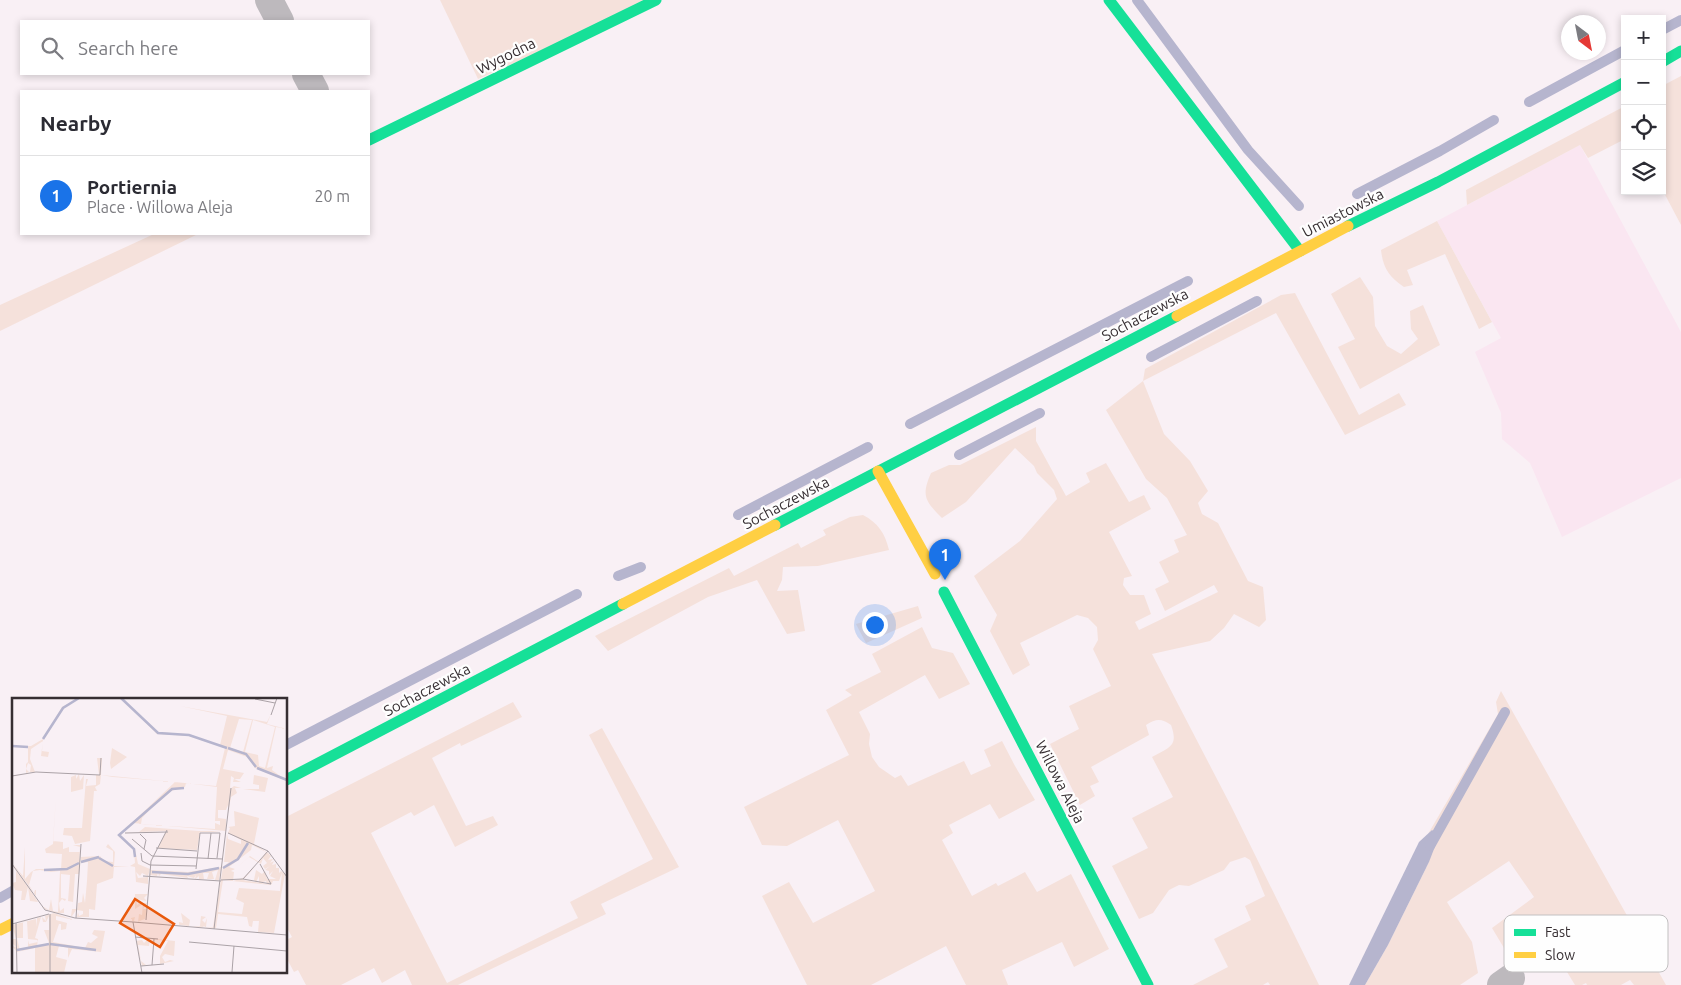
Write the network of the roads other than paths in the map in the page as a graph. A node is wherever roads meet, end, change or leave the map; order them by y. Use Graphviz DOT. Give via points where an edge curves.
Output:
graph roads {
  1 [pos="269,0"];
  2 [pos="656,0"];
  3 [pos="1109,0"];
  4 [pos="279,20"];
  5 [pos="1681,52"];
  6 [pos="1666,60"];
  7 [pos="307,75"];
  8 [pos="1621,84"];
  9 [pos="314,90"];
  10 [pos="370,140"];
  11 [pos="1300,251"];
  12 [pos="878,471"];
  13 [pos="934,574"];
  14 [pos="944,592"];
  15 [pos="288,779"];
  16 [pos="12,924"];
  17 [pos="0,930"];
  18 [pos="1148,985"];
  1 -- 4 [label="street"];
  2 -- 10 [label="street, Wygodna"];
  3 -- 11 [label="street, Umiastowska"];
  5 -- 6 [label="street"];
  7 -- 9 [label="street"];
  8 -- 11 [label="street, Umiastowska"];
  11 -- 12 [label="street, Sochaczewska"];
  12 -- 13 [label="street"];
  12 -- 15 [label="street, Sochaczewska"];
  14 -- 18 [label="street, Willowa Aleja"];
  16 -- 17 [label="street"];
}
